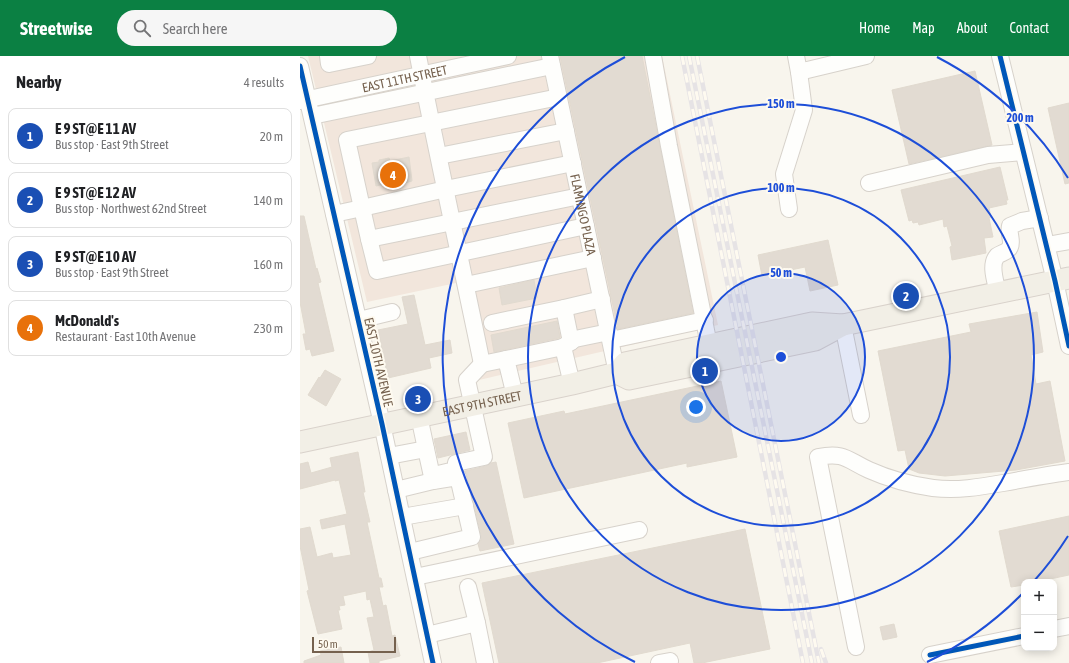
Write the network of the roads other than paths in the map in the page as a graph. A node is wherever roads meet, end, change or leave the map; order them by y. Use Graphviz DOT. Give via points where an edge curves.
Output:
graph roads {
  1 [pos="328,56"];
  2 [pos="368,56"];
  3 [pos="418,56"];
  4 [pos="508,56"];
  5 [pos="653,56"];
  6 [pos="866,56"];
  7 [pos="1000,56"];
  8 [pos="551,61"];
  9 [pos="797,64"];
  10 [pos="300,66"];
  11 [pos="422,75"];
  12 [pos="426,92"];
  13 [pos="559,97"];
  14 [pos="304,100"];
  15 [pos="312,116"];
  16 [pos="432,123"];
  17 [pos="566,131"];
  18 [pos="1023,152"];
  19 [pos="439,156"];
  20 [pos="573,163"];
  21 [pos="869,183"];
  22 [pos="446,189"];
  23 [pos="580,196"];
  24 [pos="362,208"];
  25 [pos="789,209"];
  26 [pos="334,214"];
  27 [pos="1040,218"];
  28 [pos="452,222"];
  29 [pos="586,226"];
  30 [pos="369,239"];
  31 [pos="1069,241"];
  32 [pos="1046,245"];
  33 [pos="458,254"];
  34 [pos="593,258"];
  35 [pos="1062,280"];
  36 [pos="466,284"];
  37 [pos="998,293"];
  38 [pos="602,299"];
  39 [pos="564,308"];
  40 [pos="392,312"];
  41 [pos="358,320"];
  42 [pos="705,320"];
  43 [pos="492,323"];
  44 [pos="843,325"];
  45 [pos="610,336"];
  46 [pos="754,343"];
  47 [pos="567,344"];
  48 [pos="709,345"];
  49 [pos="1069,346"];
  50 [pos="506,359"];
  51 [pos="482,364"];
  52 [pos="617,373"];
  53 [pos="572,384"];
  54 [pos="515,396"];
  55 [pos="472,405"];
  56 [pos="862,415"];
  57 [pos="420,416"];
  58 [pos="382,424"];
  59 [pos="300,442"];
  60 [pos="426,449"];
  61 [pos="389,456"];
  62 [pos="1069,472"];
  63 [pos="432,479"];
  64 [pos="396,490"];
  65 [pos="465,506"];
  66 [pos="402,518"];
  67 [pos="639,530"];
  68 [pos="410,552"];
  69 [pos="415,577"];
  70 [pos="468,587"];
  71 [pos="477,623"];
  72 [pos="1069,626"];
  73 [pos="1057,629"];
  74 [pos="427,634"];
  75 [pos="1021,637"];
  76 [pos="856,647"];
  77 [pos="930,655"];
  78 [pos="433,663"];
  79 [pos="485,663"];
  1 -- 2 [label="street" via="329,64"];
  3 -- 11 [label="street"];
  4 -- 11 [label="street, EAST 11TH STREET"];
  5 -- 42 [label="street"];
  6 -- 9 [label="street"];
  7 -- 18 [label="street"];
  8 -- 12 [label="street"];
  8 -- 13 [label="street, FLAMINGO PLAZA"];
  9 -- 25 [label="street" via="804,110 784,174"];
  10 -- 14 [label="street, EAST 10TH AVENUE"];
  11 -- 12 [label="street"];
  11 -- 14 [label="street, EAST 11TH STREET"];
  12 -- 15 [label="street"];
  12 -- 16 [label="street"];
  13 -- 16 [label="street"];
  13 -- 17 [label="street, FLAMINGO PLAZA"];
  14 -- 15 [label="street, EAST 10TH AVENUE"];
  15 -- 26 [label="street, EAST 10TH AVENUE"];
  16 -- 19 [label="street"];
  16 -- 24 [label="street" via="346,140"];
  17 -- 19 [label="street"];
  17 -- 20 [label="street, FLAMINGO PLAZA"];
  18 -- 21 [label="street" via="988,155"];
  18 -- 27 [label="street"];
  19 -- 22 [label="street"];
  20 -- 22 [label="street"];
  20 -- 23 [label="street, FLAMINGO PLAZA"];
  22 -- 24 [label="street"];
  22 -- 28 [label="street"];
  23 -- 28 [label="street"];
  23 -- 29 [label="street, FLAMINGO PLAZA"];
  24 -- 26 [label="street"];
  24 -- 30 [label="street"];
  26 -- 41 [label="street, EAST 10TH AVENUE"];
  27 -- 32 [label="street"];
  27 -- 37 [label="street" via="1010,226 1011,246 996,257 994,266"];
  28 -- 30 [label="street"];
  28 -- 33 [label="street"];
  29 -- 33 [label="street"];
  29 -- 34 [label="street, FLAMINGO PLAZA"];
  30 -- 33 [label="street" via="376,271"];
  31 -- 32 [label="street"];
  32 -- 35 [label="street"];
  33 -- 36 [label="street"];
  34 -- 36 [label="street"];
  34 -- 38 [label="street, FLAMINGO PLAZA"];
  35 -- 37 [label="main road"];
  35 -- 49 [label="street"];
  36 -- 51 [label="street"];
  37 -- 44 [label="main road"];
  38 -- 39 [label="street"];
  38 -- 45 [label="street, FLAMINGO PLAZA"];
  39 -- 43 [label="street"];
  39 -- 47 [label="street"];
  40 -- 41 [label="street"];
  41 -- 58 [label="street, EAST 10TH AVENUE"];
  42 -- 45 [label="street"];
  42 -- 48 [label="street"];
  44 -- 46 [label="main road" via="815,340"];
  44 -- 56 [label="street"];
  45 -- 47 [label="street" via="575,339"];
  45 -- 52 [label="street, FLAMINGO PLAZA"];
  46 -- 48 [label="main road, EAST 9TH STREET"];
  46 -- 52 [label="main road, EAST 9TH STREET" via="629,378"];
  47 -- 50 [label="street"];
  47 -- 53 [label="street"];
  48 -- 52 [label="main road, EAST 9TH STREET" via="625,363"];
  50 -- 51 [label="street"];
  50 -- 54 [label="street"];
  51 -- 55 [label="street" via="468,380"];
  52 -- 53 [label="main road, EAST 9TH STREET"];
  53 -- 54 [label="main road, EAST 9TH STREET"];
  54 -- 55 [label="main road, EAST 9TH STREET"];
  55 -- 57 [label="main road, EAST 9TH STREET"];
  55 -- 63 [label="street" via="484,457 456,463 455,470"];
  57 -- 58 [label="main road, EAST 9TH STREET"];
  57 -- 60 [label="street"];
  58 -- 59 [label="main road, EAST 9TH STREET"];
  58 -- 61 [label="street, EAST 10TH AVENUE"];
  60 -- 61 [label="street"];
  60 -- 63 [label="street"];
  61 -- 64 [label="street, EAST 10TH AVENUE"];
  62 -- 76 [label="street" via="981,487 948,489 897,481 842,456 832,454 818,457"];
  63 -- 64 [label="street"];
  63 -- 65 [label="street" via="458,477"];
  64 -- 66 [label="street, EAST 10TH AVENUE"];
  65 -- 66 [label="street"];
  65 -- 68 [label="street" via="472,537"];
  66 -- 68 [label="street, EAST 10TH AVENUE"];
  67 -- 69 [label="street"];
  68 -- 69 [label="street, EAST 10TH AVENUE"];
  69 -- 74 [label="street, EAST 10TH AVENUE"];
  70 -- 71 [label="street"];
  71 -- 74 [label="street"];
  71 -- 79 [label="street"];
  72 -- 73 [label="street"];
  74 -- 78 [label="street, EAST 10TH AVENUE"];
  75 -- 77 [label="street"];
}
